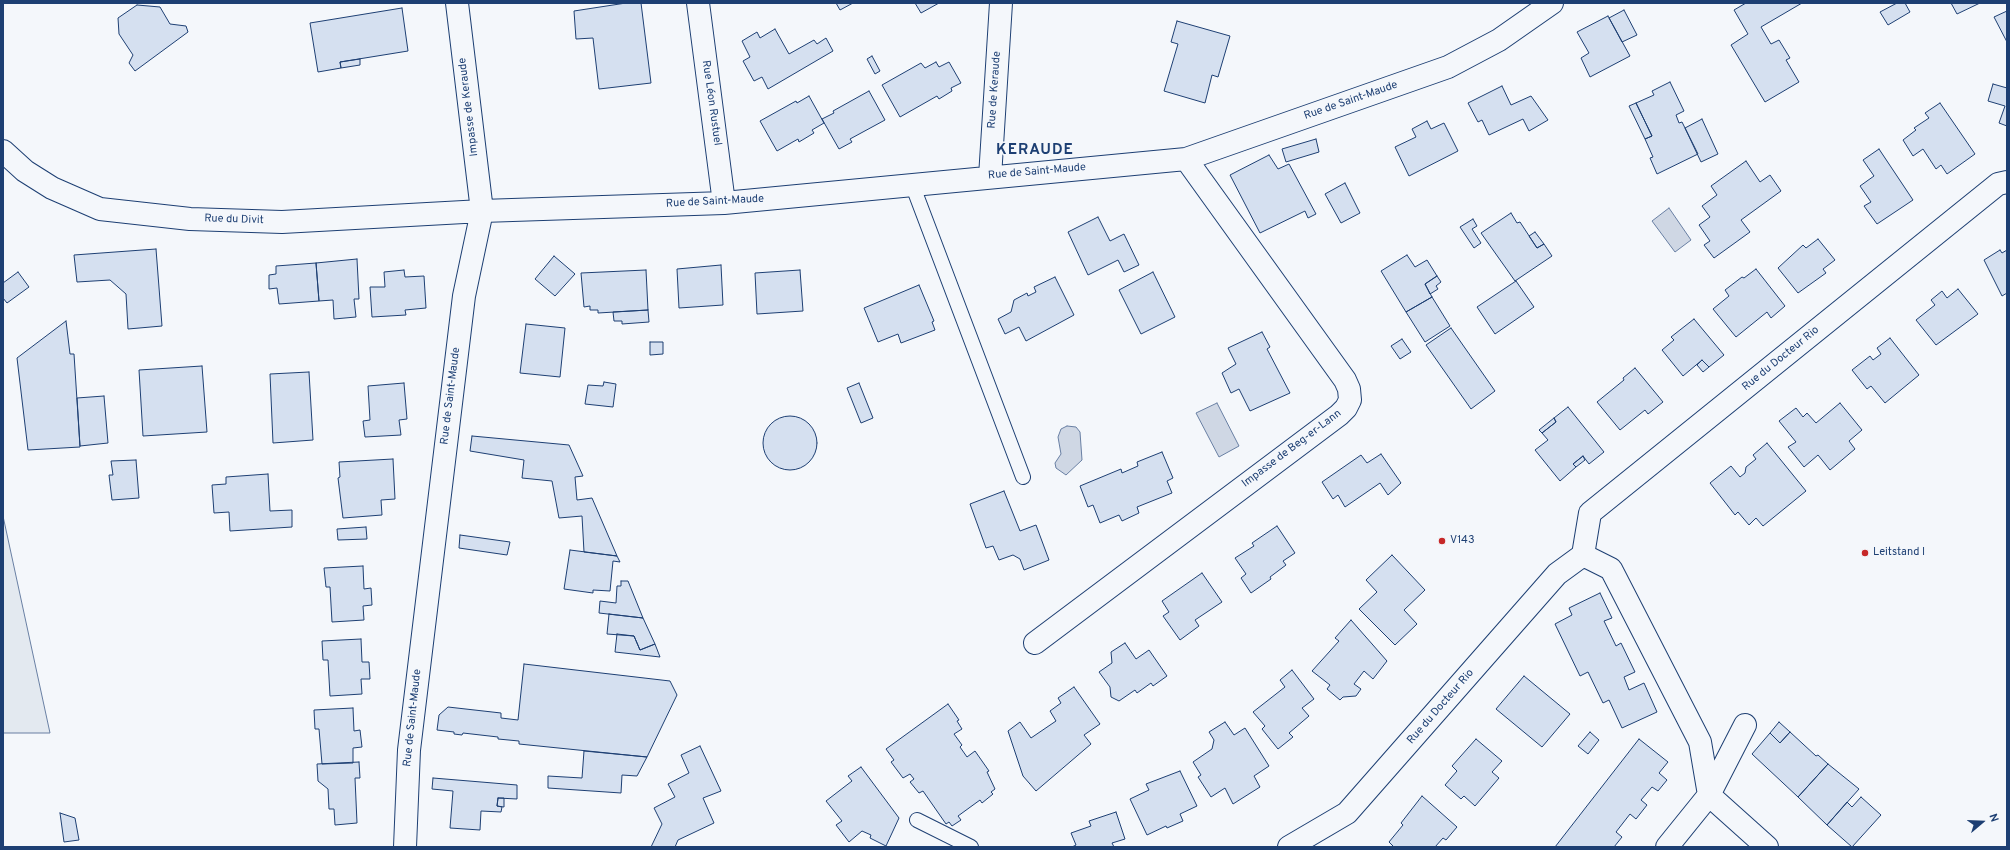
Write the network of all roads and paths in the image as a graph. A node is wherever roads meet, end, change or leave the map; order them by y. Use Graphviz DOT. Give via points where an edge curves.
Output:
graph roads {
  1 [pos="457,3"];
  2 [pos="698,3"];
  3 [pos="1001,3"];
  4 [pos="1552,3"];
  5 [pos="3,151"];
  6 [pos="1186,159"];
  7 [pos="990,176"];
  8 [pos="2007,182"];
  9 [pos="912,184"];
  10 [pos="724,203"];
  11 [pos="482,211"];
  12 [pos="1023,477"];
  13 [pos="1583,555"];
  14 [pos="1035,643"];
  15 [pos="1745,725"];
  16 [pos="1709,795"];
  17 [pos="917,820"];
  18 [pos="405,847"];
  19 [pos="971,847"];
  20 [pos="1290,847"];
  21 [pos="1667,847"];
  22 [pos="1767,847"];
  1 -- 11 [label="street, Impasse de Keraude"];
  2 -- 10 [label="street, Rue Léon Rustuel"];
  3 -- 7 [label="street, Rue de Keraude"];
  4 -- 6 [label="street, Rue de Saint-Maude" via="1499,40 1448,67"];
  5 -- 11 [label="street, Rue du Divit" via="25,171 52,188 100,209 190,219 282,222"];
  6 -- 7 [label="street, Rue de Saint-Maude"];
  6 -- 14 [label="street, Impasse de Beg-er-Lann" via="1345,380 1350,400 1339,415"];
  7 -- 9 [label="street, Rue de Saint-Maude"];
  8 -- 13 [label="street, Rue du Docteur Rio" via="1998,184 1590,513"];
  9 -- 10 [label="street, Rue de Saint-Maude"];
  9 -- 12 [label="lane"];
  10 -- 11 [label="street, Rue de Saint-Maude"];
  11 -- 18 [label="street, Rue de Saint-Maude" via="464,296 410,734"];
  13 -- 16 [label="street" via="1611,569 1700,742"];
  13 -- 20 [label="street, Rue du Docteur Rio" via="1558,574 1347,813"];
  15 -- 16 [label="street"];
  16 -- 21 [label="street"];
  16 -- 22 [label="street"];
  17 -- 19 [label="lane"];
}
